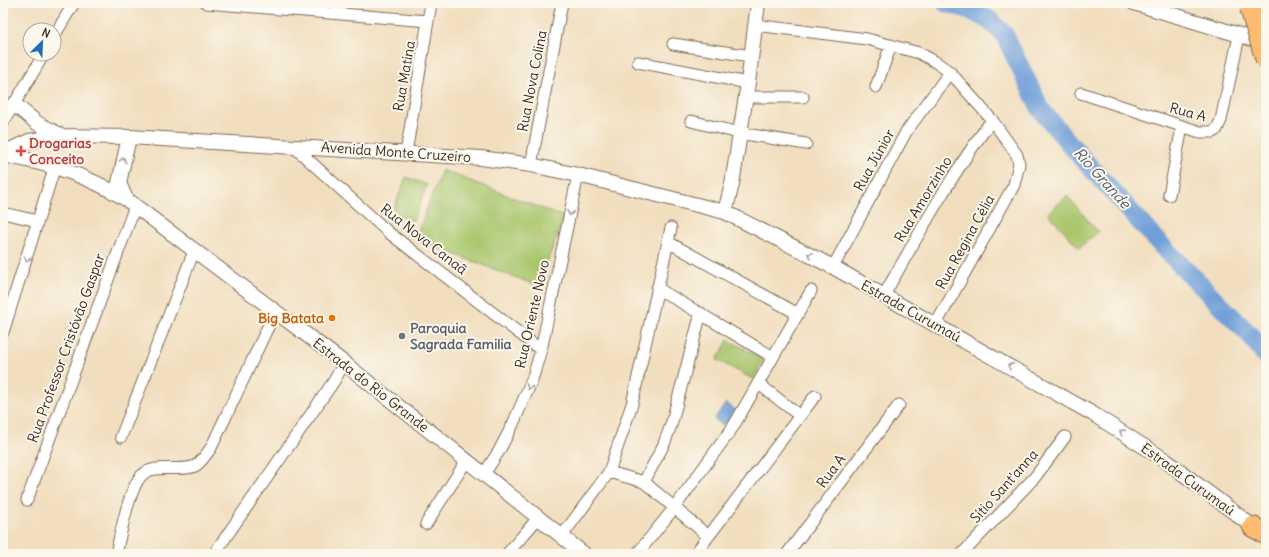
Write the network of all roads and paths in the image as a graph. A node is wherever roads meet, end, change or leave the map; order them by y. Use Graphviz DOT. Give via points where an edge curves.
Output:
graph roads {
  1 [pos="74,3"];
  2 [pos="206,3"];
  3 [pos="431,3"];
  4 [pos="562,3"];
  5 [pos="758,3"];
  6 [pos="1134,3"];
  7 [pos="1249,6"];
  8 [pos="428,21"];
  9 [pos="62,23"];
  10 [pos="755,26"];
  11 [pos="1239,36"];
  12 [pos="1266,43"];
  13 [pos="673,44"];
  14 [pos="890,45"];
  15 [pos="751,56"];
  16 [pos="1266,60"];
  17 [pos="39,62"];
  18 [pos="638,62"];
  19 [pos="950,72"];
  20 [pos="748,83"];
  21 [pos="876,87"];
  22 [pos="1081,93"];
  23 [pos="746,97"];
  24 [pos="803,98"];
  25 [pos="14,104"];
  26 [pos="992,120"];
  27 [pos="691,121"];
  28 [pos="3,123"];
  29 [pos="1182,127"];
  30 [pos="739,133"];
  31 [pos="62,136"];
  32 [pos="129,137"];
  33 [pos="806,144"];
  34 [pos="293,146"];
  35 [pos="406,153"];
  36 [pos="3,154"];
  37 [pos="531,165"];
  38 [pos="55,166"];
  39 [pos="578,175"];
  40 [pos="114,186"];
  41 [pos="1169,195"];
  42 [pos="130,203"];
  43 [pos="725,212"];
  44 [pos="3,213"];
  45 [pos="38,221"];
  46 [pos="671,228"];
  47 [pos="668,242"];
  48 [pos="194,251"];
  49 [pos="833,267"];
  50 [pos="657,288"];
  51 [pos="811,291"];
  52 [pos="884,295"];
  53 [pos="275,312"];
  54 [pos="701,313"];
  55 [pos="798,314"];
  56 [pos="936,324"];
  57 [pos="3,332"];
  58 [pos="541,350"];
  59 [pos="773,357"];
  60 [pos="344,363"];
  61 [pos="758,384"];
  62 [pos="815,396"];
  63 [pos="899,405"];
  64 [pos="800,416"];
  65 [pos="122,437"];
  66 [pos="1065,437"];
  67 [pos="467,460"];
  68 [pos="609,472"];
  69 [pos="484,474"];
  70 [pos="644,482"];
  71 [pos="27,500"];
  72 [pos="675,507"];
  73 [pos="539,517"];
  74 [pos="426,524"];
  75 [pos="1262,533"];
  76 [pos="562,536"];
  77 [pos="708,536"];
  78 [pos="116,554"];
  79 [pos="214,554"];
  80 [pos="507,554"];
  81 [pos="584,554"];
  82 [pos="637,554"];
  83 [pos="695,554"];
  84 [pos="787,554"];
  85 [pos="962,554"];
  1 -- 9 [label="street"];
  2 -- 8 [label="street"];
  3 -- 8 [label="street, Rua Matina"];
  4 -- 37 [label="street, Rua Nova Colina"];
  5 -- 10 [label="street"];
  6 -- 11 [label="street"];
  7 -- 16 [label="highway, bridge"];
  8 -- 35 [label="street, Rua Matina"];
  10 -- 14 [label="street" via="867,39"];
  10 -- 15 [label="street"];
  11 -- 12 [label="street"];
  11 -- 29 [label="street, Rua A" via="1217,129 1209,133"];
  13 -- 15 [label="street"];
  14 -- 19 [label="street" via="918,53"];
  14 -- 21 [label="street"];
  15 -- 20 [label="street"];
  17 -- 25 [label="street"];
  18 -- 20 [label="street"];
  19 -- 26 [label="street"];
  19 -- 49 [label="street, Rua Júnior" via="906,132"];
  20 -- 23 [label="street"];
  22 -- 29 [label="street, Rua A"];
  23 -- 24 [label="street"];
  23 -- 30 [label="street"];
  25 -- 28 [label="street"];
  25 -- 31 [label="street, Avenida Monte Cruzeiro" via="37,123"];
  26 -- 52 [label="street, Rua Amorzinho" via="969,150"];
  26 -- 56 [label="street, Rua Regina Célia" via="1016,155 1019,164 1018,174"];
  27 -- 30 [label="street"];
  29 -- 41 [label="street"];
  30 -- 33 [label="street"];
  30 -- 43 [label="street" via="732,184"];
  31 -- 32 [label="street, Avenida Monte Cruzeiro"];
  31 -- 36 [label="street, Avenida Monte Cruzeiro" via="29,141"];
  32 -- 34 [label="street, Avenida Monte Cruzeiro"];
  40 -- 32 [label="street, one-way"];
  34 -- 35 [label="street, Avenida Monte Cruzeiro"];
  34 -- 58 [label="street, Rua Nova Canaã" via="388,232"];
  35 -- 37 [label="street, Avenida Monte Cruzeiro" via="481,158"];
  36 -- 38 [label="street"];
  37 -- 39 [label="street, Avenida Monte Cruzeiro"];
  38 -- 40 [label="street" via="100,184"];
  38 -- 45 [label="street"];
  39 -- 43 [label="street, Avenida Monte Cruzeiro"];
  39 -- 58 [label="street, Rua Oriente Novo, one-way"];
  40 -- 42 [label="street"];
  42 -- 48 [label="street, Estrada do Rio Grande"];
  42 -- 71 [label="street, Rua Professor Cristóvão Gaspar"];
  49 -- 43 [label="street, Estrada Curumaú, one-way"];
  44 -- 45 [label="street"];
  45 -- 57 [label="street, one-way"];
  46 -- 47 [label="street"];
  47 -- 50 [label="street"];
  47 -- 55 [label="street"];
  48 -- 53 [label="street, Estrada do Rio Grande"];
  48 -- 65 [label="street"];
  49 -- 52 [label="street, Estrada Curumaú"];
  50 -- 54 [label="street"];
  50 -- 68 [label="street" via="632,404"];
  51 -- 55 [label="street"];
  52 -- 56 [label="street, Estrada Curumaú"];
  53 -- 60 [label="street, Estrada do Rio Grande"];
  53 -- 78 [label="street" via="211,448 202,460 194,466 150,470 142,475 136,484"];
  54 -- 59 [label="street"];
  54 -- 70 [label="street" via="671,425"];
  55 -- 59 [label="street"];
  75 -- 56 [label="street, Estrada Curumaú, one-way" via="1165,460 1120,431"];
  58 -- 69 [label="street, Rua Oriente Novo, one-way" via="532,380 513,424"];
  59 -- 61 [label="street"];
  60 -- 67 [label="street, Estrada do Rio Grande"];
  60 -- 79 [label="street"];
  61 -- 64 [label="street"];
  61 -- 72 [label="street" via="733,426"];
  62 -- 64 [label="street"];
  63 -- 84 [label="street, Rua A"];
  64 -- 77 [label="street"];
  66 -- 85 [label="street, Sítio Sant'anna" via="1035,477"];
  67 -- 69 [label="street, Estrada do Rio Grande"];
  67 -- 74 [label="street"];
  68 -- 70 [label="street"];
  68 -- 76 [label="street"];
  69 -- 73 [label="street, Estrada do Rio Grande"];
  70 -- 72 [label="street"];
  72 -- 77 [label="street"];
  72 -- 82 [label="street"];
  73 -- 76 [label="street, Estrada do Rio Grande"];
  73 -- 80 [label="street"];
  76 -- 81 [label="street, Estrada do Rio Grande"];
  77 -- 83 [label="street"];
}
